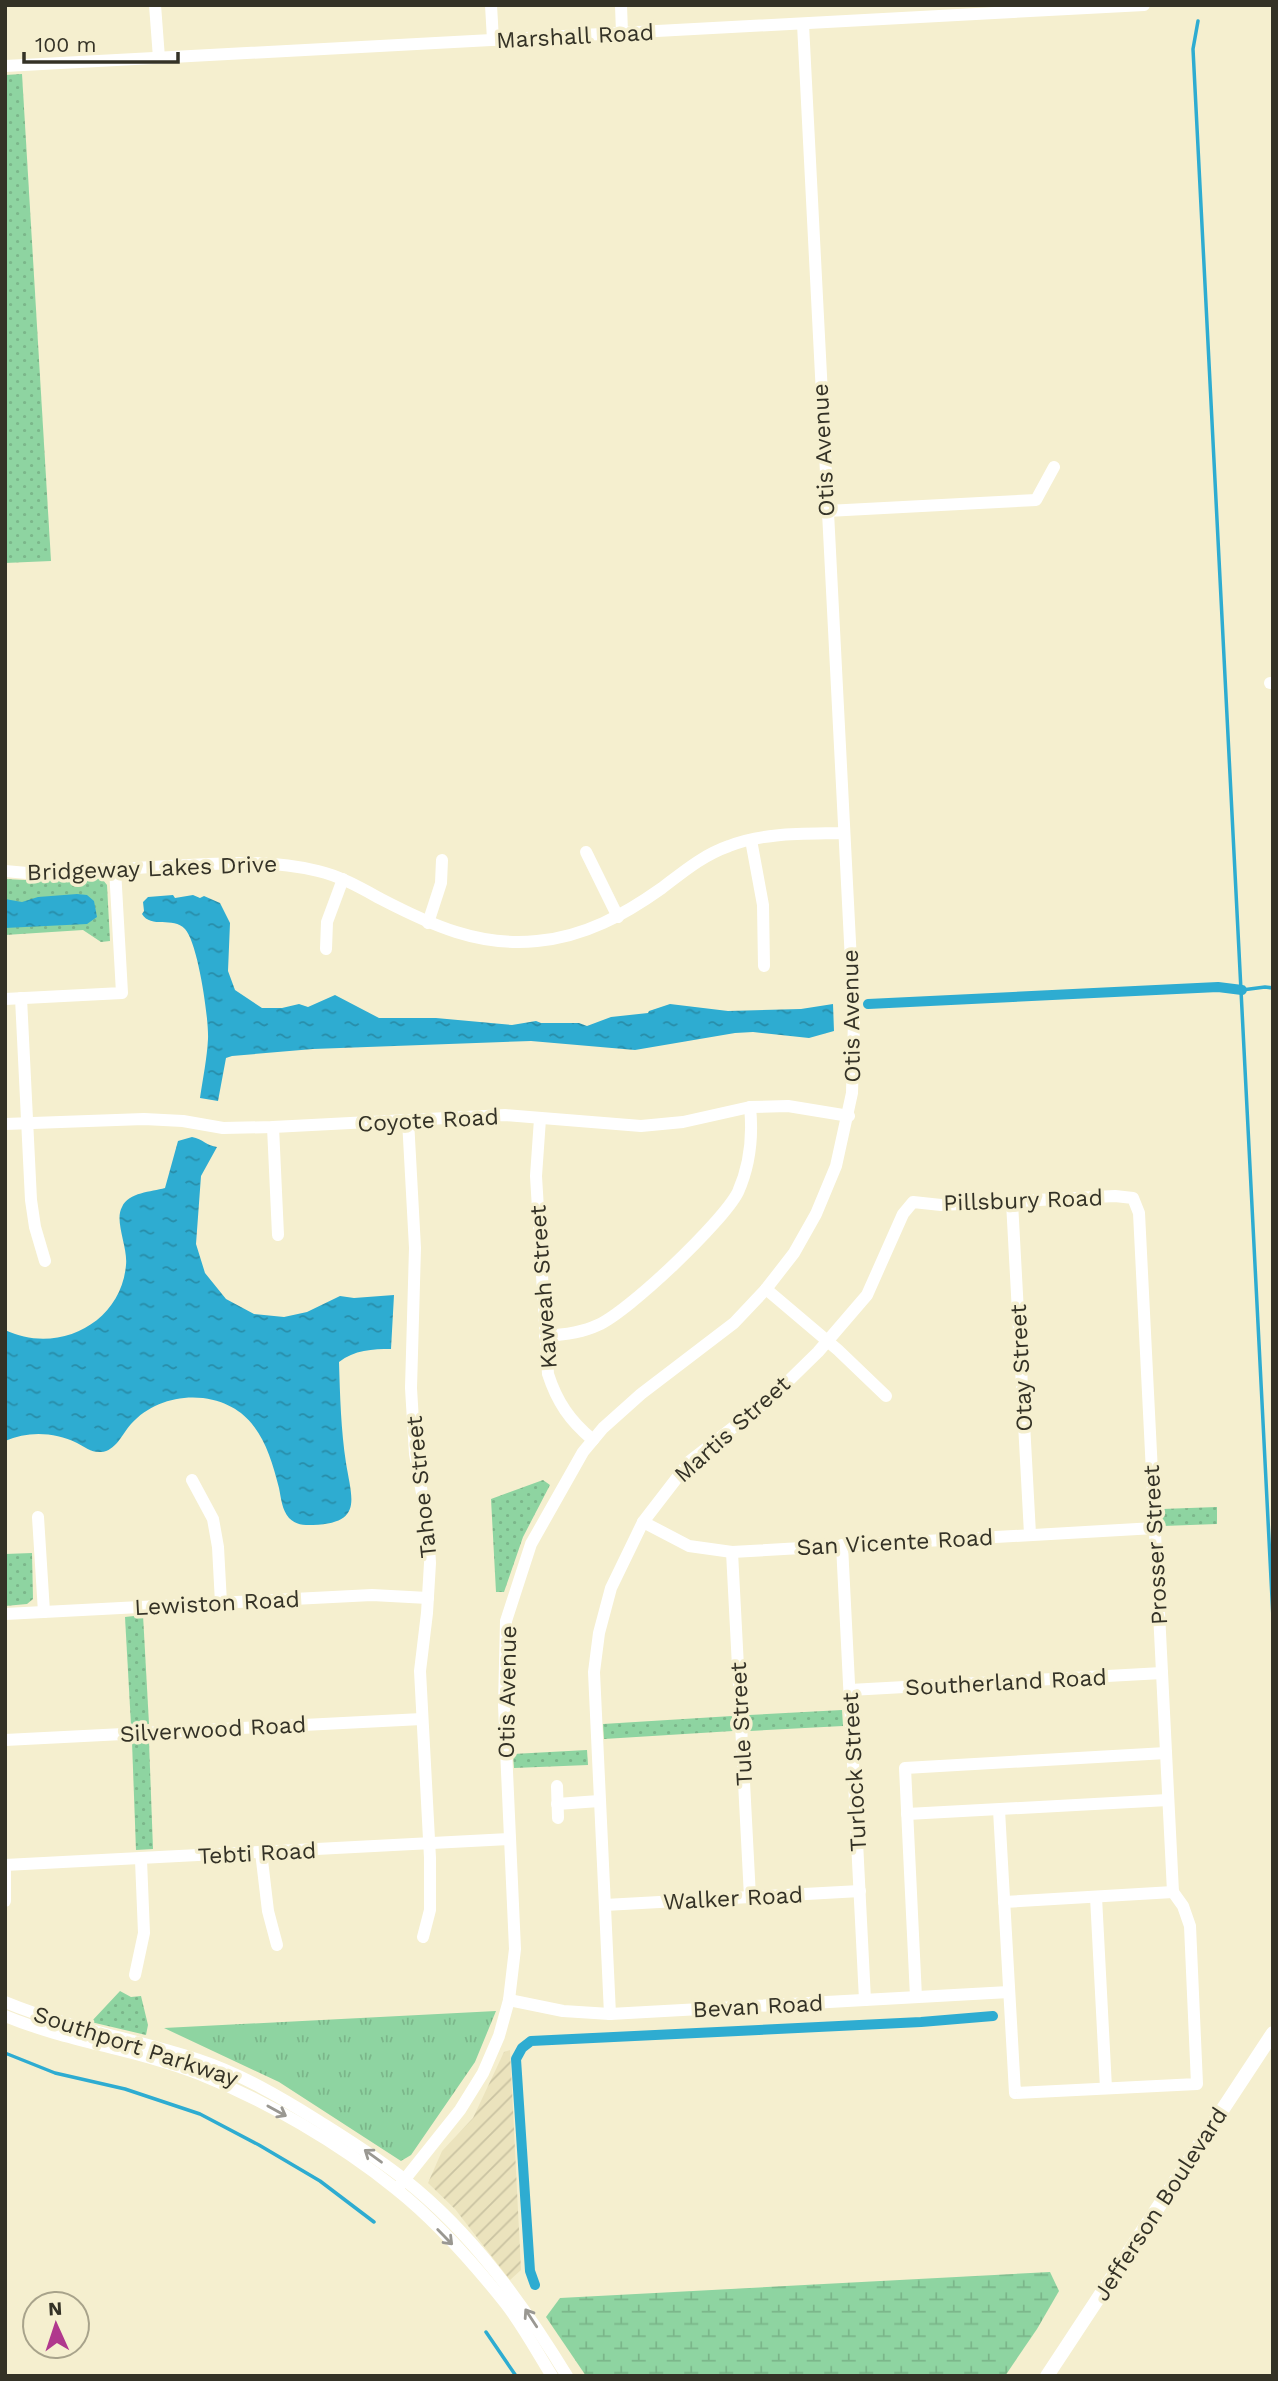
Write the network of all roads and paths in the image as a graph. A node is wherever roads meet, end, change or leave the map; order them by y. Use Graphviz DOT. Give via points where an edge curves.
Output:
graph roads {
  1 [pos="155,5"];
  2 [pos="491,5"];
  3 [pos="621,5"];
  4 [pos="1144,5"];
  5 [pos="1114,6"];
  6 [pos="803,24"];
  7 [pos="622,33"];
  8 [pos="493,40"];
  9 [pos="159,58"];
  10 [pos="5,66"];
  11 [pos="1054,467"];
  12 [pos="827,511"];
  13 [pos="844,833"];
  14 [pos="751,840"];
  15 [pos="586,852"];
  16 [pos="442,860"];
  17 [pos="115,869"];
  18 [pos="5,871"];
  19 [pos="343,879"];
  20 [pos="618,917"];
  21 [pos="428,923"];
  22 [pos="326,949"];
  23 [pos="764,966"];
  24 [pos="21,998"];
  25 [pos="5,999"];
  26 [pos="750,1107"];
  27 [pos="849,1116"];
  28 [pos="540,1119"];
  29 [pos="408,1120"];
  30 [pos="27,1123"];
  31 [pos="5,1124"];
  32 [pos="273,1127"];
  33 [pos="1133,1198"];
  34 [pos="913,1202"];
  35 [pos="1012,1202"];
  36 [pos="278,1235"];
  37 [pos="45,1261"];
  38 [pos="766,1289"];
  39 [pos="545,1336"];
  40 [pos="827,1340"];
  41 [pos="886,1396"];
  42 [pos="593,1440"];
  43 [pos="192,1480"];
  44 [pos="38,1517"];
  45 [pos="643,1522"];
  46 [pos="1154,1528"];
  47 [pos="1030,1534"];
  48 [pos="842,1545"];
  49 [pos="732,1552"];
  50 [pos="428,1598"];
  51 [pos="221,1603"];
  52 [pos="44,1612"];
  53 [pos="5,1615"];
  54 [pos="1162,1674"];
  55 [pos="850,1690"];
  56 [pos="422,1719"];
  57 [pos="5,1740"];
  58 [pos="1166,1753"];
  59 [pos="557,1786"];
  60 [pos="1168,1800"];
  61 [pos="599,1801"];
  62 [pos="557,1804"];
  63 [pos="999,1810"];
  64 [pos="907,1814"];
  65 [pos="558,1818"];
  66 [pos="509,1839"];
  67 [pos="429,1843"];
  68 [pos="261,1852"];
  69 [pos="141,1860"];
  70 [pos="5,1865"];
  71 [pos="860,1891"];
  72 [pos="1172,1892"];
  73 [pos="750,1896"];
  74 [pos="1096,1897"];
  75 [pos="5,1900"];
  76 [pos="1004,1902"];
  77 [pos="605,1905"];
  78 [pos="423,1937"];
  79 [pos="277,1945"];
  80 [pos="135,1975"];
  81 [pos="1009,1992"];
  82 [pos="916,1997"];
  83 [pos="509,2000"];
  84 [pos="865,2000"];
  85 [pos="5,2002"];
  86 [pos="610,2014"];
  87 [pos="5,2016"];
  88 [pos="1273,2033"];
  89 [pos="1106,2088"];
  90 [pos="401,2184"];
  91 [pos="552,2376"];
  92 [pos="567,2376"];
  93 [pos="1047,2376"];
  1 -- 9 [label="street"];
  2 -- 8 [label="street"];
  3 -- 7 [label="street"];
  4 -- 5 [label="street, Marshall Road"];
  5 -- 6 [label="street, Marshall Road"];
  6 -- 7 [label="street, Marshall Road"];
  6 -- 12 [label="street, Otis Avenue"];
  7 -- 8 [label="street, Marshall Road"];
  8 -- 9 [label="street, Marshall Road"];
  9 -- 10 [label="street, Marshall Road"];
  11 -- 12 [label="street" via="1036,500"];
  12 -- 13 [label="street, Otis Avenue"];
  13 -- 14 [label="street, Bridgeway Lakes Drive"];
  13 -- 27 [label="street, Otis Avenue" via="855,1020"];
  14 -- 20 [label="street, Bridgeway Lakes Drive" via="710,854"];
  14 -- 23 [label="street" via="763,905"];
  15 -- 20 [label="street"];
  16 -- 21 [label="street" via="441,883"];
  17 -- 18 [label="street, Bridgeway Lakes Drive"];
  17 -- 19 [label="street, Bridgeway Lakes Drive" via="282,863"];
  17 -- 24 [label="street" via="122,993"];
  19 -- 21 [label="street, Bridgeway Lakes Drive"];
  19 -- 22 [label="street" via="327,922"];
  20 -- 21 [label="street, Bridgeway Lakes Drive" via="564,938 535,942 497,942"];
  24 -- 25 [label="street"];
  24 -- 30 [label="street"];
  26 -- 27 [label="street, Coyote Road" via="788,1106"];
  26 -- 28 [label="street, Coyote Road" via="640,1126"];
  26 -- 39 [label="street" via="748,1162 738,1192 720,1218 615,1316 586,1330"];
  27 -- 38 [label="street, Otis Avenue" via="836,1166 816,1214"];
  28 -- 29 [label="street, Coyote Road" via="505,1115"];
  28 -- 39 [label="street, Kaweah Street" via="536,1176"];
  29 -- 32 [label="street, Coyote Road"];
  29 -- 50 [label="street, Tahoe Street" via="415,1248 411,1388 415,1454 429,1527"];
  30 -- 31 [label="street, Coyote Road"];
  30 -- 32 [label="street, Coyote Road" via="144,1119 223,1128"];
  30 -- 37 [label="street" via="31,1200"];
  32 -- 36 [label="street"];
  33 -- 35 [label="street, Pillsbury Road"];
  33 -- 46 [label="street, Prosser Street" via="1139,1213"];
  34 -- 35 [label="street, Pillsbury Road"];
  34 -- 40 [label="street, Martis Street" via="903,1214 867,1295"];
  35 -- 47 [label="street, Otay Street"];
  38 -- 40 [label="street"];
  38 -- 42 [label="street, Otis Avenue" via="734,1323 641,1394"];
  39 -- 42 [label="street, Kaweah Street" via="555,1396"];
  40 -- 41 [label="street"];
  40 -- 45 [label="street, Martis Street" via="771,1398 690,1461"];
  42 -- 66 [label="street, Otis Avenue" via="531,1544 506,1621"];
  43 -- 51 [label="street" via="213,1519"];
  44 -- 52 [label="street"];
  45 -- 49 [label="street, San Vicente Road" via="689,1546"];
  45 -- 61 [label="street, Martis Street" via="611,1588 599,1633 594,1672"];
  46 -- 47 [label="street, San Vicente Road"];
  46 -- 54 [label="street, Prosser Street"];
  47 -- 48 [label="street, San Vicente Road"];
  48 -- 49 [label="street, San Vicente Road"];
  48 -- 55 [label="street, Turlock Street"];
  49 -- 73 [label="street, Tule Street"];
  50 -- 51 [label="street, Lewiston Road" via="372,1595"];
  50 -- 56 [label="street, Tahoe Street" via="420,1671"];
  51 -- 52 [label="street, Lewiston Road"];
  52 -- 53 [label="street, Lewiston Road"];
  54 -- 55 [label="street, Southerland Road"];
  54 -- 58 [label="street, Prosser Street"];
  55 -- 71 [label="street, Turlock Street"];
  56 -- 57 [label="street, Silverwood Road"];
  56 -- 67 [label="street, Tahoe Street"];
  58 -- 60 [label="street, Prosser Street"];
  58 -- 64 [label="street" via="905,1768"];
  59 -- 62 [label="street"];
  60 -- 63 [label="street"];
  60 -- 72 [label="street, Prosser Street"];
  61 -- 62 [label="street"];
  61 -- 77 [label="street, Martis Street"];
  62 -- 65 [label="street"];
  63 -- 64 [label="street"];
  63 -- 76 [label="street"];
  64 -- 82 [label="street"];
  66 -- 67 [label="street, Tebti Road"];
  66 -- 83 [label="street, Otis Avenue" via="515,1949"];
  67 -- 68 [label="street, Tebti Road"];
  67 -- 78 [label="street, Tahoe Street" via="430,1910"];
  68 -- 69 [label="street, Tebti Road"];
  68 -- 79 [label="street"];
  69 -- 70 [label="street, Tebti Road"];
  69 -- 80 [label="street" via="144,1933"];
  70 -- 75 [label="street"];
  71 -- 73 [label="street, Walker Road"];
  71 -- 84 [label="street, Turlock Street"];
  72 -- 74 [label="street"];
  72 -- 89 [label="street" via="1190,1926 1197,2084"];
  73 -- 77 [label="street, Walker Road"];
  74 -- 76 [label="street"];
  74 -- 89 [label="street"];
  76 -- 81 [label="street"];
  77 -- 86 [label="street, Martis Street"];
  81 -- 82 [label="street, Bevan Road"];
  81 -- 89 [label="street" via="1016,2093"];
  82 -- 84 [label="street, Bevan Road"];
  83 -- 86 [label="street, Bevan Road"];
  83 -- 90 [label="street, Otis Avenue" via="483,2073"];
  84 -- 86 [label="street, Bevan Road"];
  90 -- 85 [label="street, Southport Parkway, one-way" via="355,2144 248,2081 201,2061"];
  87 -- 90 [label="street, Southport Parkway, one-way" via="197,2073 242,2093"];
  88 -- 93 [label="main road, Jefferson Boulevard"];
  90 -- 91 [label="street, Southport Parkway, one-way" via="507,2305"];
  92 -- 90 [label="street, Southport Parkway, one-way" via="517,2297 457,2228"];
}
